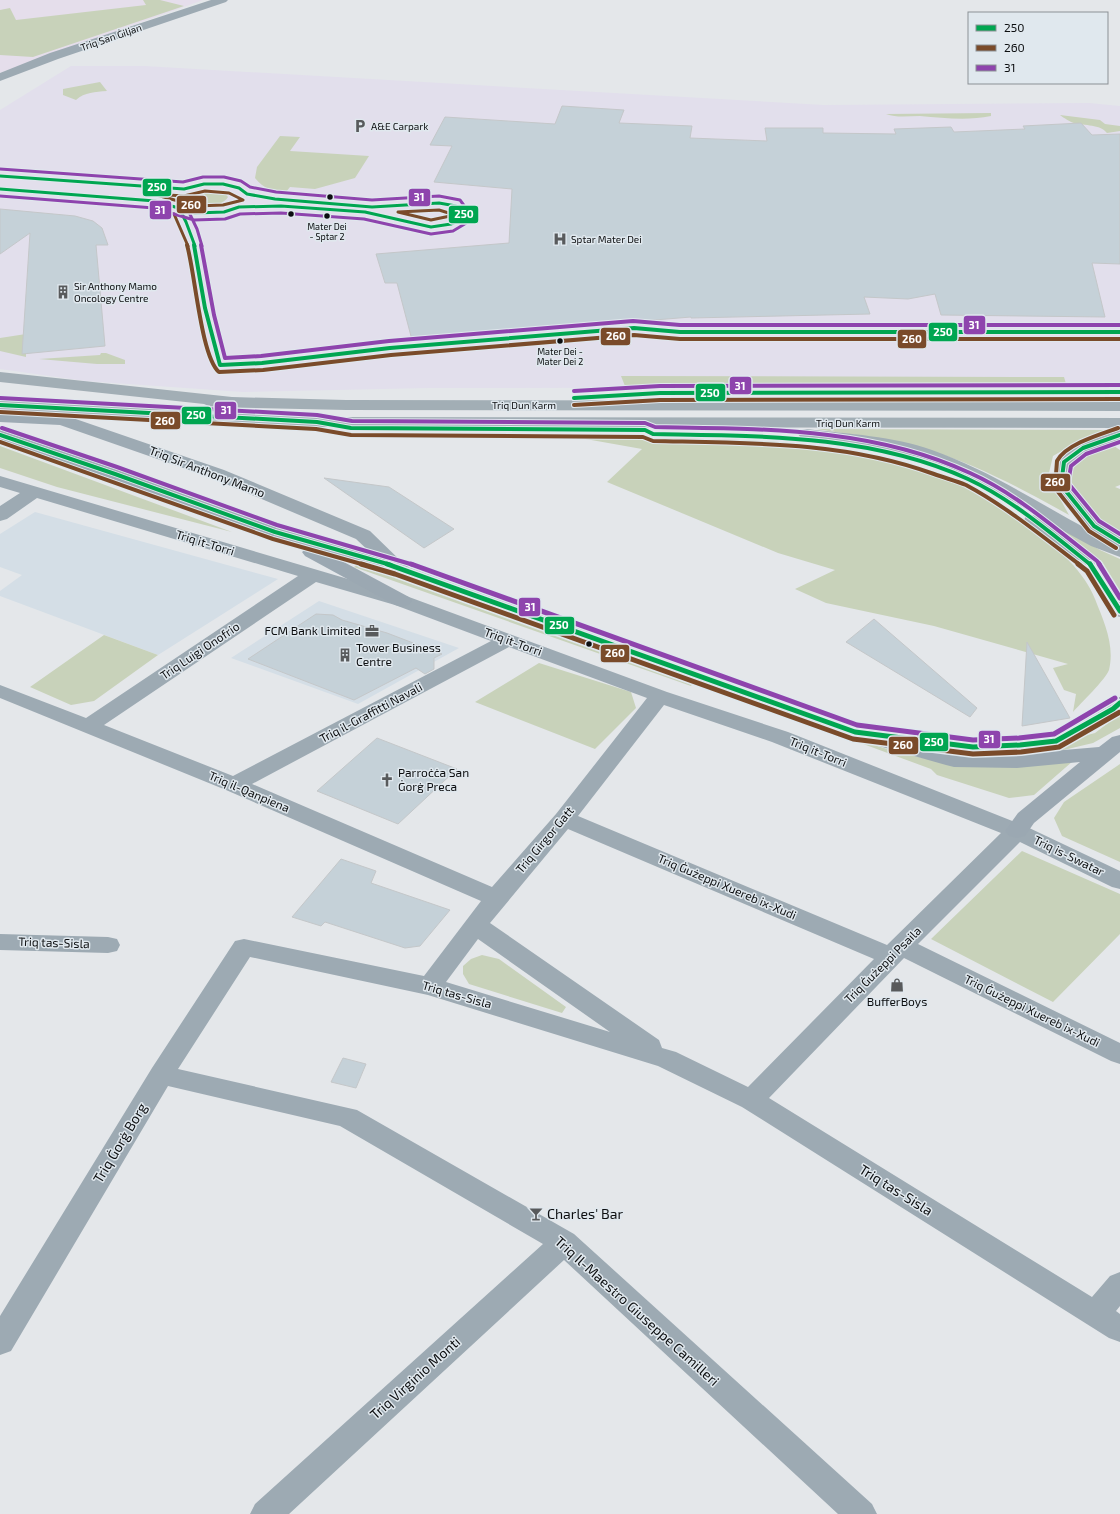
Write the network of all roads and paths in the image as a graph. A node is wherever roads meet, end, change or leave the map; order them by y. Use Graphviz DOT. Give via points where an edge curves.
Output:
graph roads {
  1 [pos="222,0"];
  2 [pos="0,77"];
  3 [pos="0,377"];
  4 [pos="0,392"];
  5 [pos="1120,392"];
  6 [pos="241,402"];
  7 [pos="0,405"];
  8 [pos="449,405"];
  9 [pos="1120,406"];
  10 [pos="0,417"];
  11 [pos="318,422"];
  12 [pos="1120,423"];
  13 [pos="645,430"];
  14 [pos="0,435"];
  15 [pos="1120,435"];
  16 [pos="0,481"];
  17 [pos="33,492"];
  18 [pos="0,515"];
  19 [pos="275,532"];
  20 [pos="1120,542"];
  21 [pos="1120,551"];
  22 [pos="398,567"];
  23 [pos="312,575"];
  24 [pos="402,601"];
  25 [pos="1120,612"];
  26 [pos="508,640"];
  27 [pos="0,691"];
  28 [pos="660,696"];
  29 [pos="1120,703"];
  30 [pos="87,727"];
  31 [pos="855,732"];
  32 [pos="1112,747"];
  33 [pos="234,785"];
  34 [pos="564,819"];
  35 [pos="1017,831"];
  36 [pos="1120,881"];
  37 [pos="496,898"];
  38 [pos="477,926"];
  39 [pos="0,942"];
  40 [pos="108,945"];
  41 [pos="244,947"];
  42 [pos="896,951"];
  43 [pos="430,986"];
  44 [pos="1120,1054"];
  45 [pos="667,1059"];
  46 [pos="160,1075"];
  47 [pos="751,1100"];
  48 [pos="564,1242"];
  49 [pos="1120,1284"];
  50 [pos="1096,1314"];
  51 [pos="1120,1329"];
  52 [pos="0,1342"];
  53 [pos="266,1514"];
  54 [pos="861,1514"];
  1 -- 2 [label="street, Triq San Ġiljan" via="54,56"];
  3 -- 6 [label="highway"];
  4 -- 6 [label="highway, Triq Dun Karm"];
  5 -- 8 [label="highway" via="660,393"];
  6 -- 8 [label="highway, Triq Dun Karm"];
  7 -- 11 [label="highway, Triq Dun Karm"];
  8 -- 9 [label="highway, Triq Dun Karm"];
  10 -- 22 [label="street, Triq Sir Anthony Mamo" via="46,419 76,424 218,474 363,535"];
  11 -- 12 [label="highway, Triq Dun Karm"];
  11 -- 13 [label="highway" via="351,428"];
  13 -- 21 [label="highway" via="798,433 884,444 924,453 993,482 1064,524"];
  13 -- 25 [label="highway" via="653,434 776,436 850,445 912,458 968,479 1021,510 1092,566"];
  14 -- 19 [label="main road, Triq Sir Anthony Mamo"];
  15 -- 20 [label="highway" via="1083,448 1064,462 1061,485 1094,526"];
  16 -- 17 [label="street, Triq it-Torri"];
  17 -- 18 [label="street"];
  17 -- 23 [label="street, Triq it-Torri"];
  19 -- 22 [label="main road, Triq Sir Anthony Mamo"];
  19 -- 24 [label="main road"];
  22 -- 31 [label="main road, Triq Sir Anthony Mamo"];
  23 -- 24 [label="street, Triq it-Torri"];
  23 -- 30 [label="street, Triq Luigi Onofrio"];
  24 -- 26 [label="street, Triq it-Torri"];
  26 -- 28 [label="street, Triq it-Torri"];
  26 -- 33 [label="street, Triq il-Graffitti Navali"];
  27 -- 30 [label="street, Triq il-Qanpiena"];
  28 -- 34 [label="street, Triq Girgor Gatt"];
  28 -- 35 [label="street, Triq it-Torri" via="780,737"];
  29 -- 31 [label="main road" via="1056,741 1020,745 973,747"];
  30 -- 33 [label="street, Triq il-Qanpiena"];
  31 -- 32 [label="main road" via="954,760 1017,762"];
  32 -- 35 [label="main road" via="1026,818"];
  33 -- 37 [label="street, Triq il-Qanpiena"];
  34 -- 37 [label="street, Triq Girgor Gatt"];
  34 -- 42 [label="street, Triq Ġużeppi Xuereb ix-Xudi"];
  35 -- 36 [label="street, Triq is-Swatar"];
  35 -- 42 [label="street, Triq Ġużeppi Psaila"];
  37 -- 38 [label="street, Triq Girgor Gatt"];
  38 -- 43 [label="street, Triq Girgor Gatt"];
  38 -- 45 [label="street, Triq tas-Sisla"];
  39 -- 40 [label="street, Triq tas-Sisla"];
  41 -- 43 [label="street, Triq tas-Sisla"];
  41 -- 46 [label="street, Triq Ġorġ Borg"];
  42 -- 44 [label="street, Triq Ġużeppi Xuereb ix-Xudi"];
  42 -- 47 [label="street, Triq Ġużeppi Psaila"];
  43 -- 45 [label="street, Triq tas-Sisla"];
  45 -- 47 [label="street, Triq tas-Sisla"];
  46 -- 48 [label="street, Triq Il-Maestro Giuseppe Camilleri" via="347,1117"];
  46 -- 52 [label="street, Triq Ġorġ Borg"];
  47 -- 50 [label="street, Triq tas-Sisla"];
  48 -- 53 [label="street, Triq Virginio Monti"];
  48 -- 54 [label="street, Triq Il-Maestro Giuseppe Camilleri"];
  49 -- 50 [label="street"];
  50 -- 51 [label="street, Triq tas-Sisla"];
}
